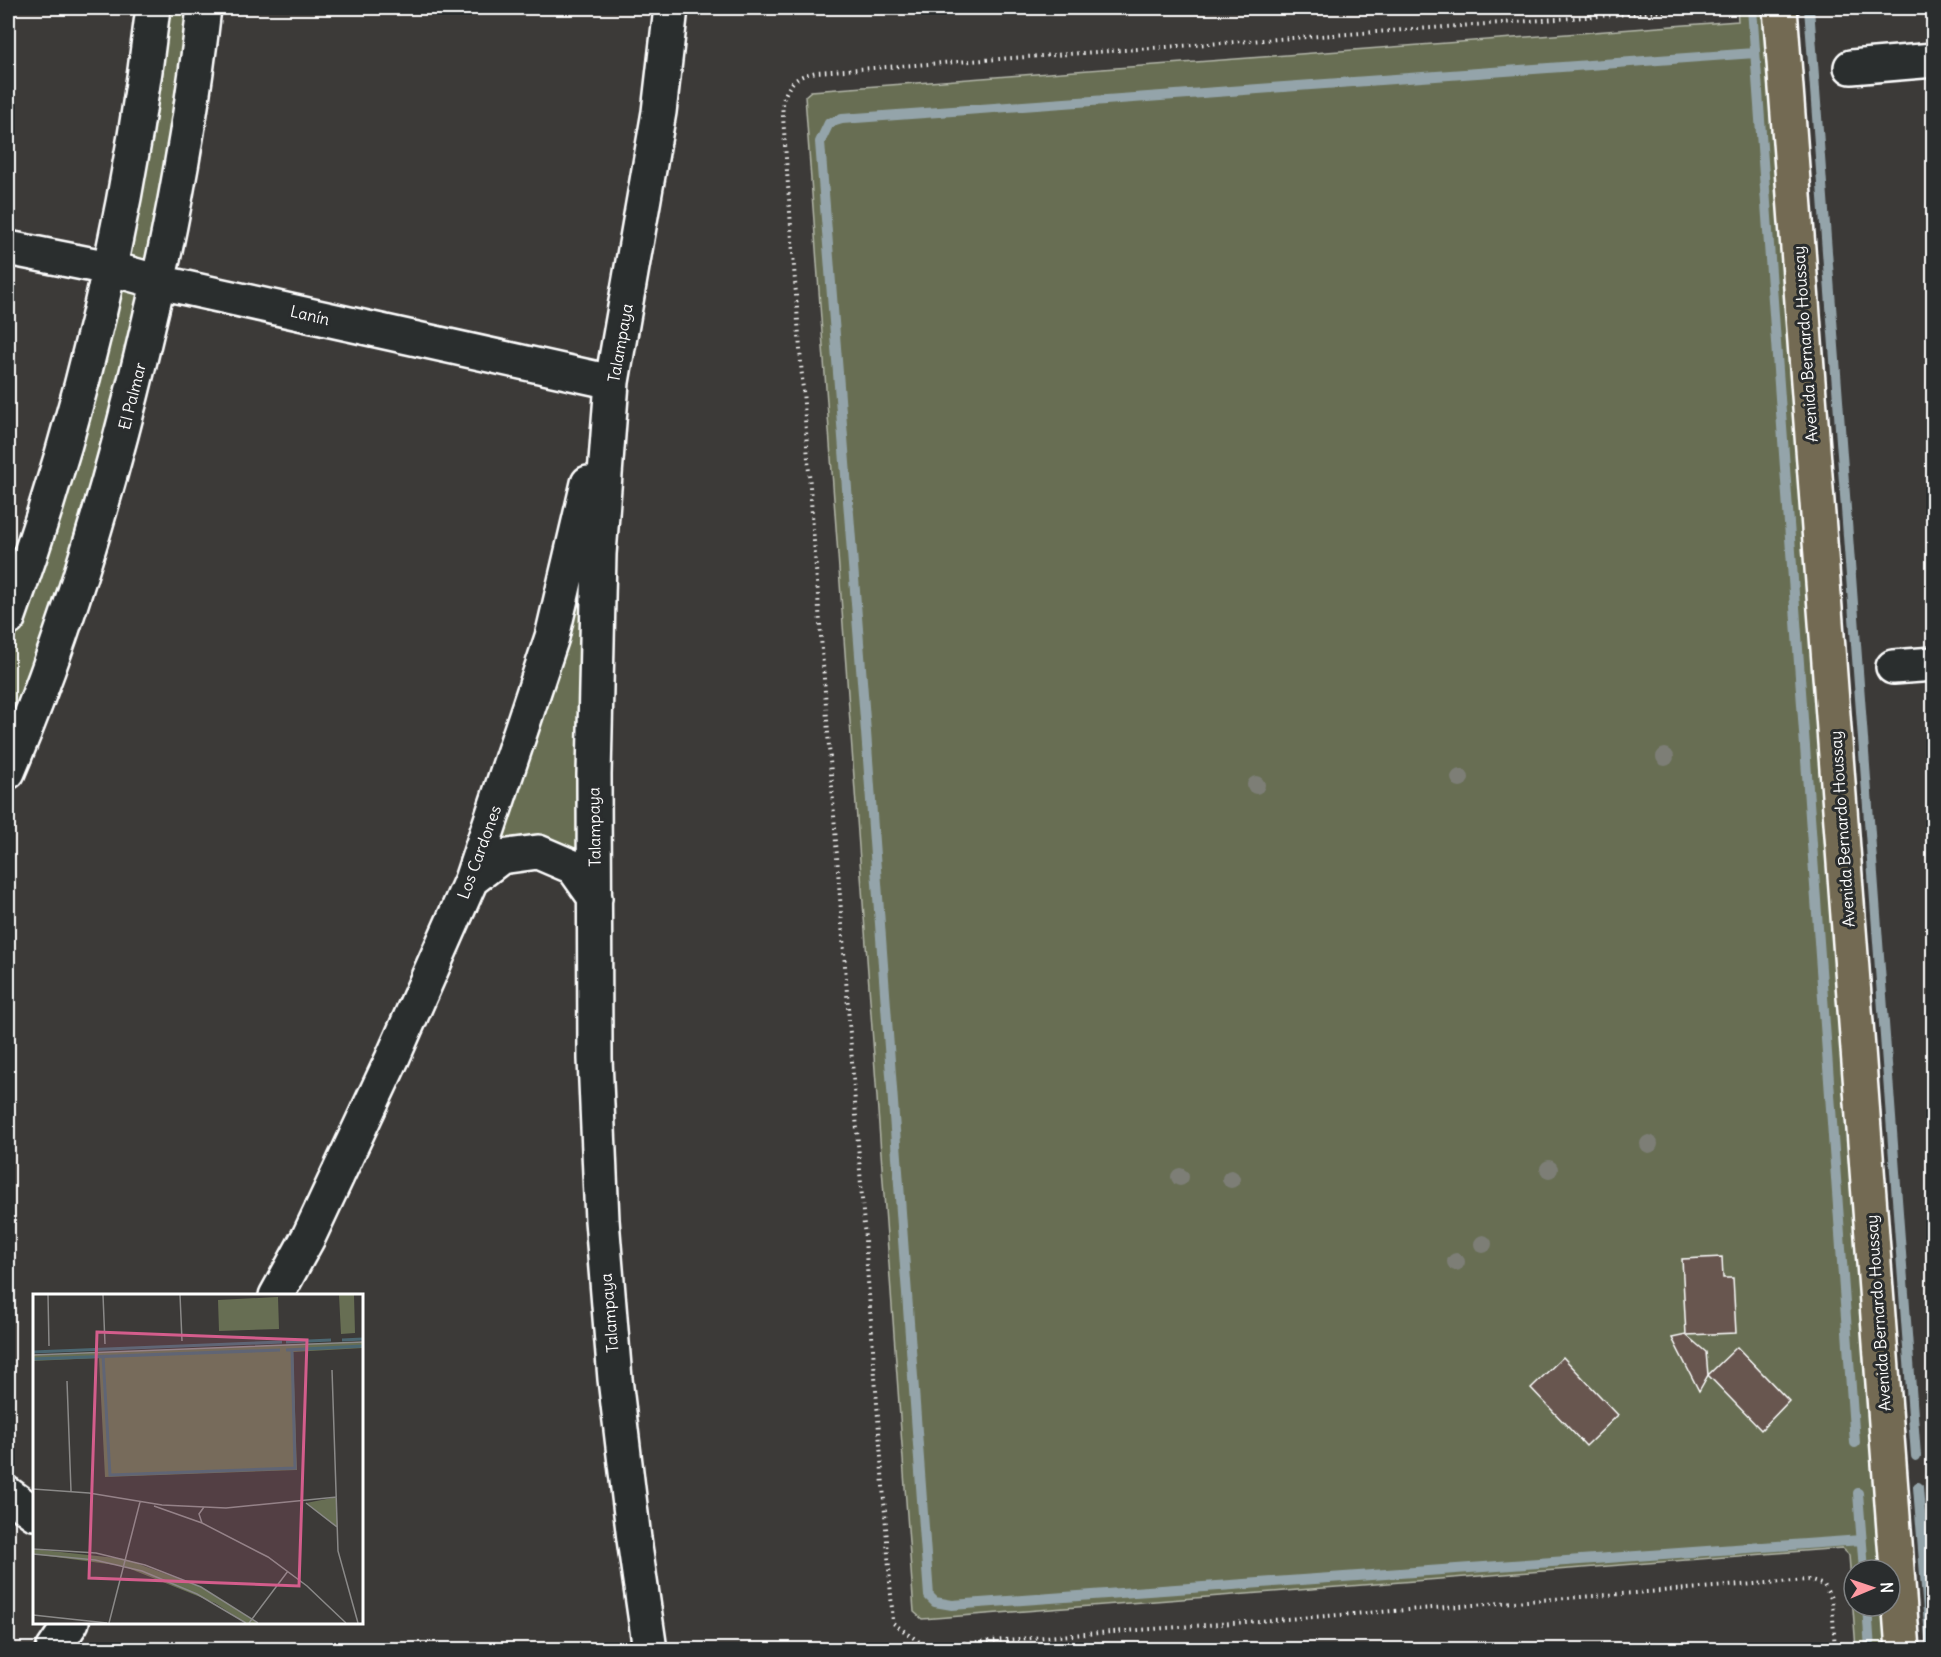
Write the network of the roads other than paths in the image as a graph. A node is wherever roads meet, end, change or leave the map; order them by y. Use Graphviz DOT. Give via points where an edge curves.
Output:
graph roads {
  1 [pos="153,8"];
  2 [pos="204,8"];
  3 [pos="671,8"];
  4 [pos="1780,8"];
  5 [pos="1934,60"];
  6 [pos="1851,67"];
  7 [pos="8,248"];
  8 [pos="109,268"];
  9 [pos="159,282"];
  10 [pos="612,382"];
  11 [pos="8,619"];
  12 [pos="1934,664"];
  13 [pos="1893,667"];
  14 [pos="8,772"];
  15 [pos="471,880"];
  16 [pos="595,898"];
  17 [pos="277,1294"];
  18 [pos="8,1494"];
  19 [pos="33,1512"];
  20 [pos="71,1624"];
  21 [pos="53,1650"];
  22 [pos="650,1650"];
  23 [pos="1903,1650"];
  1 -- 8 [label="street" via="131,158"];
  2 -- 9 [label="street, El Palmar" via="181,167"];
  3 -- 10 [label="street, Talampaya" via="657,123"];
  4 -- 23 [label="main road, Avenida Bernardo Houssay"];
  5 -- 6 [label="street"];
  7 -- 8 [label="street, Lanín"];
  8 -- 9 [label="street, Lanín"];
  8 -- 11 [label="street" via="72,421"];
  9 -- 10 [label="street, Lanín"];
  9 -- 14 [label="street, El Palmar" via="122,436 76,588"];
  10 -- 15 [label="street, Los Cardones" via="552,637"];
  10 -- 16 [label="street, Talampaya" via="599,554"];
  12 -- 13 [label="street"];
  15 -- 16 [label="street" via="501,856 538,852 573,867"];
  15 -- 17 [label="street, Los Cardones" via="384,1078"];
  16 -- 22 [label="street, Talampaya" via="595,1059 602,1220 615,1380"];
  18 -- 19 [label="street"];
  20 -- 21 [label="street"];
}
